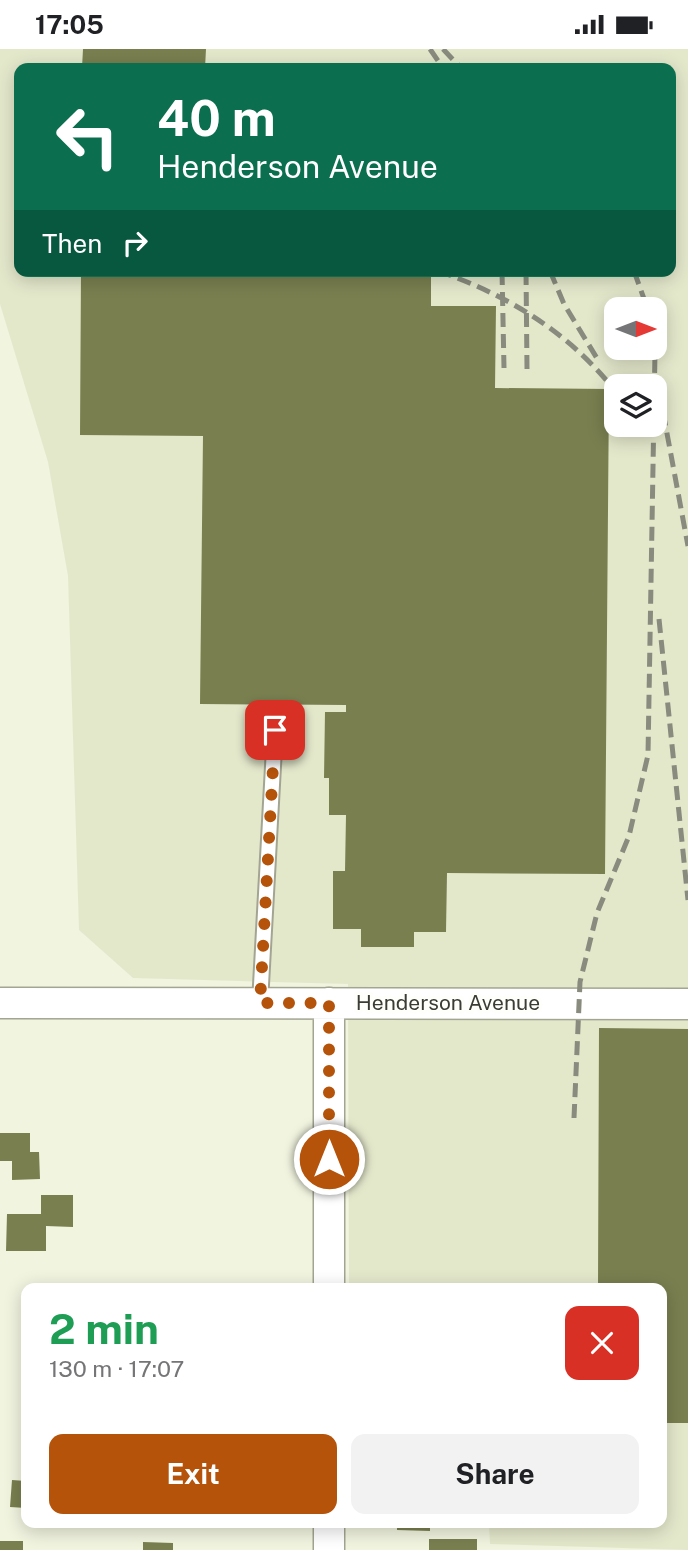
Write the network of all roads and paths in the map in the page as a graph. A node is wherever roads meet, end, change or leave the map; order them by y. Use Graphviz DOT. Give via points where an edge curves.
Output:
graph roads {
  1 [pos="275,730"];
  2 [pos="0,1003"];
  3 [pos="260,1003"];
  4 [pos="329,1003"];
  5 [pos="686,1004"];
  6 [pos="329,1283"];
  7 [pos="329,1528"];
  8 [pos="329,1550"];
  1 -- 3 [label="lane"];
  2 -- 3 [label="street, Henderson Avenue"];
  3 -- 4 [label="street, Henderson Avenue"];
  4 -- 5 [label="street, Henderson Avenue"];
  4 -- 6 [label="street"];
  7 -- 8 [label="street"];
}
